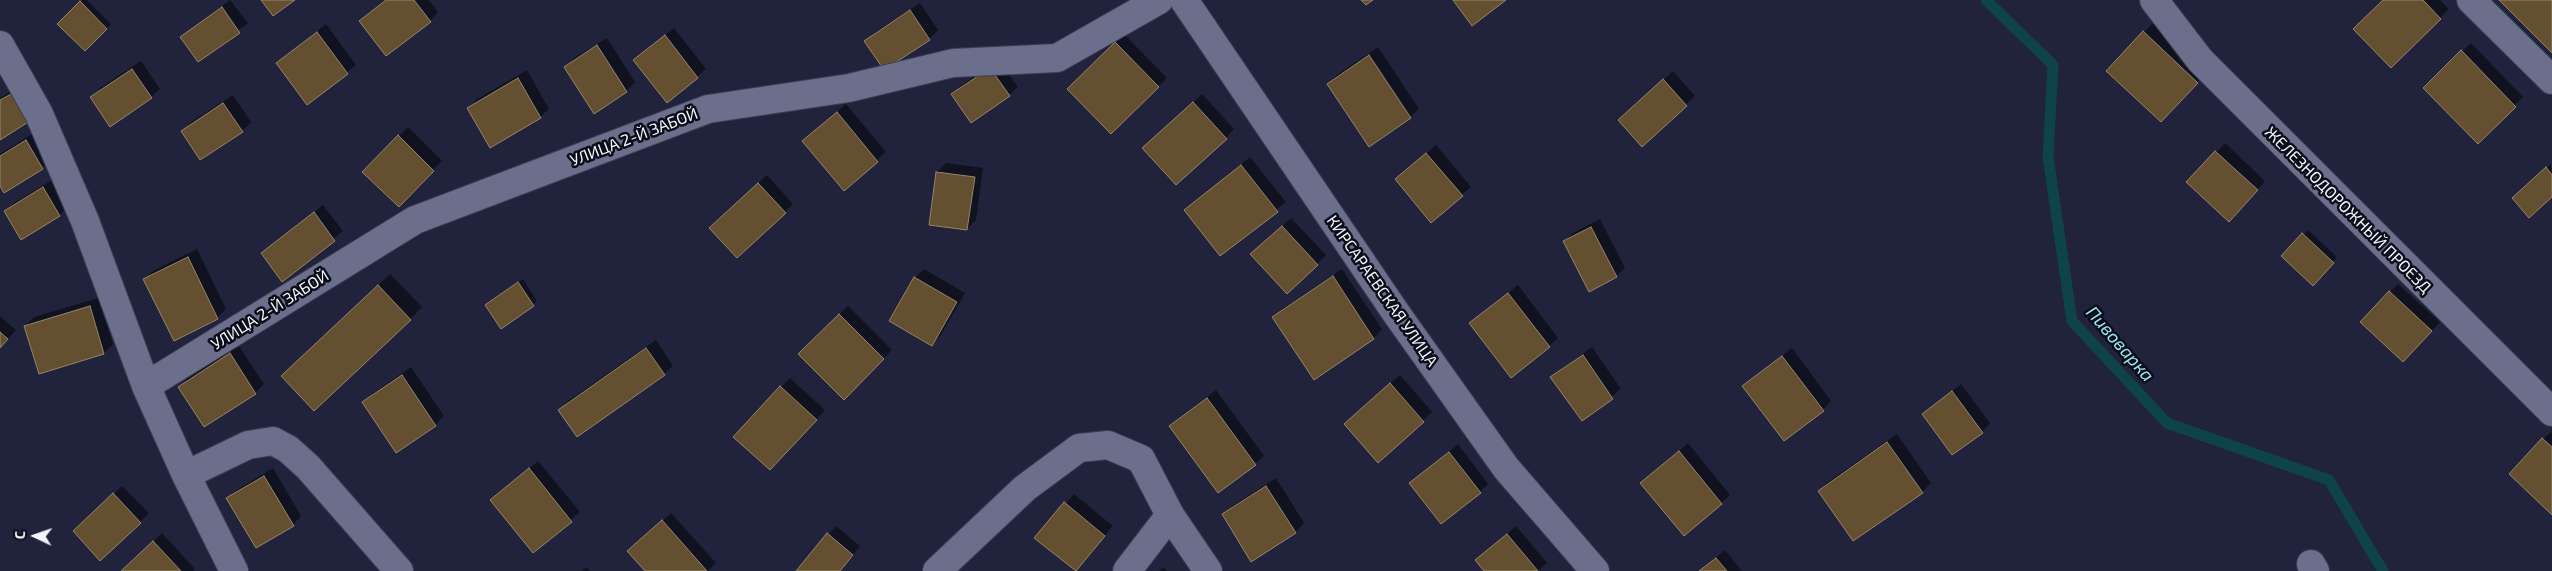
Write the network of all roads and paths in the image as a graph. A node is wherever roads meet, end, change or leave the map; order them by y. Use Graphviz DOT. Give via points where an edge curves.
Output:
graph roads {
  1 [pos="1159,0"];
  2 [pos="1184,0"];
  3 [pos="2154,0"];
  4 [pos="2471,0"];
  5 [pos="0,45"];
  6 [pos="2552,80"];
  7 [pos="146,386"];
  8 [pos="2552,412"];
  9 [pos="186,475"];
  10 [pos="1170,515"];
  11 [pos="234,571"];
  12 [pos="399,571"];
  13 [pos="938,571"];
  14 [pos="1127,571"];
  15 [pos="1208,571"];
  16 [pos="1594,571"];
  1 -- 7 [label="street, УЛИЦА 2-Й ЗАБОЙ" via="1057,58 953,63 849,88 708,109 424,216"];
  2 -- 16 [label="street, КИРСАРАЕВСКАЯ УЛИЦА" via="1396,313 1506,468"];
  3 -- 8 [label="street, ЖЕЛЕЗНОДОРОЖНЫЙ ПРОЕЗД" via="2200,60"];
  4 -- 6 [label="street"];
  5 -- 7 [label="street" via="39,114"];
  7 -- 9 [label="street"];
  9 -- 11 [label="street"];
  9 -- 12 [label="street" via="248,445 273,441 288,449 308,467"];
  10 -- 13 [label="street" via="1141,459 1108,445 1079,448 1025,488"];
  10 -- 14 [label="street"];
  10 -- 15 [label="street"];
}
